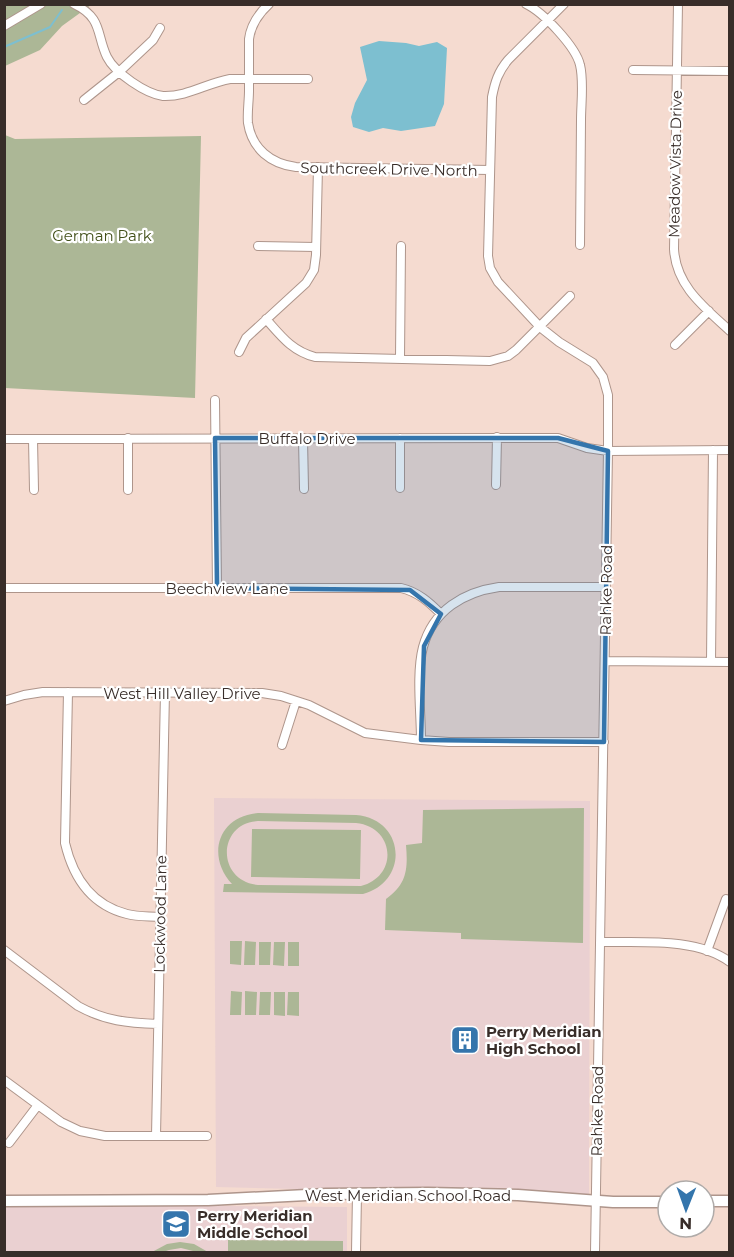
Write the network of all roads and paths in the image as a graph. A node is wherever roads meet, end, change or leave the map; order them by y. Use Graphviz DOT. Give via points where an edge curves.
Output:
graph roads {
  1 [pos="41,4"];
  2 [pos="74,4"];
  3 [pos="269,4"];
  4 [pos="526,4"];
  5 [pos="564,4"];
  6 [pos="678,4"];
  7 [pos="548,21"];
  8 [pos="4,26"];
  9 [pos="160,28"];
  10 [pos="633,70"];
  11 [pos="677,71"];
  12 [pos="729,71"];
  13 [pos="119,72"];
  14 [pos="249,79"];
  15 [pos="309,79"];
  16 [pos="84,100"];
  17 [pos="318,167"];
  18 [pos="490,170"];
  19 [pos="580,245"];
  20 [pos="258,246"];
  21 [pos="401,246"];
  22 [pos="316,247"];
  23 [pos="570,296"];
  24 [pos="709,311"];
  25 [pos="266,319"];
  26 [pos="540,327"];
  27 [pos="729,331"];
  28 [pos="675,345"];
  29 [pos="239,352"];
  30 [pos="400,359"];
  31 [pos="215,400"];
  32 [pos="497,437"];
  33 [pos="128,438"];
  34 [pos="216,438"];
  35 [pos="303,438"];
  36 [pos="400,438"];
  37 [pos="4,439"];
  38 [pos="33,439"];
  39 [pos="713,450"];
  40 [pos="729,450"];
  41 [pos="608,451"];
  42 [pos="496,485"];
  43 [pos="304,489"];
  44 [pos="400,489"];
  45 [pos="34,490"];
  46 [pos="128,490"];
  47 [pos="606,587"];
  48 [pos="4,588"];
  49 [pos="217,588"];
  50 [pos="441,614"];
  51 [pos="605,661"];
  52 [pos="711,662"];
  53 [pos="729,662"];
  54 [pos="68,692"];
  55 [pos="165,693"];
  56 [pos="4,701"];
  57 [pos="296,701"];
  58 [pos="421,740"];
  59 [pos="604,742"];
  60 [pos="282,745"];
  61 [pos="726,899"];
  62 [pos="160,917"];
  63 [pos="600,942"];
  64 [pos="4,950"];
  65 [pos="707,951"];
  66 [pos="729,962"];
  67 [pos="158,1024"];
  68 [pos="4,1080"];
  69 [pos="38,1105"];
  70 [pos="156,1136"];
  71 [pos="207,1136"];
  72 [pos="9,1143"];
  73 [pos="357,1194"];
  74 [pos="596,1201"];
  75 [pos="4,1202"];
  76 [pos="656,1202"];
  77 [pos="356,1252"];
  78 [pos="595,1252"];
  1 -- 8 [label="street"];
  2 -- 13 [label="street" via="91,16 107,57"];
  3 -- 14 [label="street, Southcreek Drive North" via="257,16 251,30"];
  4 -- 7 [label="street"];
  5 -- 7 [label="street, Rahke Road"];
  6 -- 11 [label="street, Meadow Vista Drive"];
  7 -- 18 [label="street, Rahke Road" via="508,60 496,78"];
  7 -- 19 [label="street" via="572,47 580,65"];
  9 -- 13 [label="street" via="153,40"];
  10 -- 11 [label="street"];
  11 -- 12 [label="street"];
  11 -- 24 [label="street, Meadow Vista Drive" via="675,255 683,282"];
  13 -- 14 [label="street" via="144,90 164,96 186,94 218,81"];
  13 -- 16 [label="street"];
  14 -- 15 [label="street"];
  14 -- 17 [label="street, Southcreek Drive North" via="248,122 256,146 283,165"];
  17 -- 18 [label="street, Southcreek Drive North"];
  17 -- 22 [label="street"];
  18 -- 26 [label="street, Rahke Road" via="490,268"];
  20 -- 22 [label="street"];
  21 -- 30 [label="street"];
  22 -- 25 [label="street" via="314,270 306,283"];
  23 -- 26 [label="street"];
  24 -- 27 [label="street, Meadow Vista Drive"];
  24 -- 28 [label="street"];
  25 -- 29 [label="street" via="246,338"];
  25 -- 30 [label="street" via="287,344 303,354"];
  26 -- 30 [label="street" via="499,360"];
  26 -- 41 [label="street, Rahke Road" via="592,363 603,377 608,395"];
  31 -- 34 [label="street"];
  32 -- 36 [label="street, Buffalo Drive"];
  32 -- 41 [label="street, Buffalo Drive" via="558,438"];
  32 -- 42 [label="street"];
  33 -- 34 [label="street, Buffalo Drive"];
  33 -- 38 [label="street, Buffalo Drive"];
  33 -- 46 [label="street"];
  34 -- 35 [label="street, Buffalo Drive"];
  34 -- 49 [label="street"];
  35 -- 36 [label="street, Buffalo Drive"];
  35 -- 43 [label="street"];
  36 -- 44 [label="street"];
  37 -- 38 [label="street, Buffalo Drive"];
  38 -- 45 [label="street"];
  39 -- 40 [label="street, Buffalo Drive"];
  39 -- 41 [label="street, Buffalo Drive"];
  39 -- 52 [label="street"];
  41 -- 47 [label="street, Rahke Road"];
  47 -- 50 [label="street" via="499,587 464,597"];
  47 -- 51 [label="street, Rahke Road"];
  48 -- 49 [label="street, Beechview Lane"];
  49 -- 50 [label="street, Beechview Lane" via="401,588 424,598"];
  50 -- 58 [label="street" via="430,630 420,664"];
  51 -- 52 [label="street"];
  51 -- 59 [label="street, Rahke Road"];
  52 -- 53 [label="street"];
  54 -- 55 [label="street, West Hill Valley Drive"];
  54 -- 56 [label="street, West Hill Valley Drive" via="33,693"];
  54 -- 62 [label="street" via="65,843 72,867 98,900 126,914"];
  55 -- 57 [label="street, West Hill Valley Drive" via="262,693"];
  55 -- 62 [label="street, Lockwood Lane"];
  57 -- 58 [label="street, West Hill Valley Drive" via="365,733"];
  57 -- 60 [label="street"];
  58 -- 59 [label="street, West Hill Valley Drive"];
  59 -- 63 [label="street, Rahke Road"];
  61 -- 65 [label="street"];
  62 -- 67 [label="street, Lockwood Lane"];
  63 -- 65 [label="street" via="672,944"];
  63 -- 74 [label="street, Rahke Road"];
  64 -- 67 [label="street" via="89,1012 133,1024"];
  65 -- 66 [label="street"];
  67 -- 70 [label="street, Lockwood Lane"];
  68 -- 69 [label="street"];
  69 -- 70 [label="street" via="80,1131 105,1136"];
  69 -- 72 [label="street"];
  70 -- 71 [label="street"];
  73 -- 74 [label="main road, West Meridian School Road" via="498,1194"];
  73 -- 75 [label="main road, West Meridian School Road" via="225,1200"];
  73 -- 77 [label="street"];
  74 -- 76 [label="main road, West Meridian School Road"];
  74 -- 78 [label="street, Rahke Road"];
}
